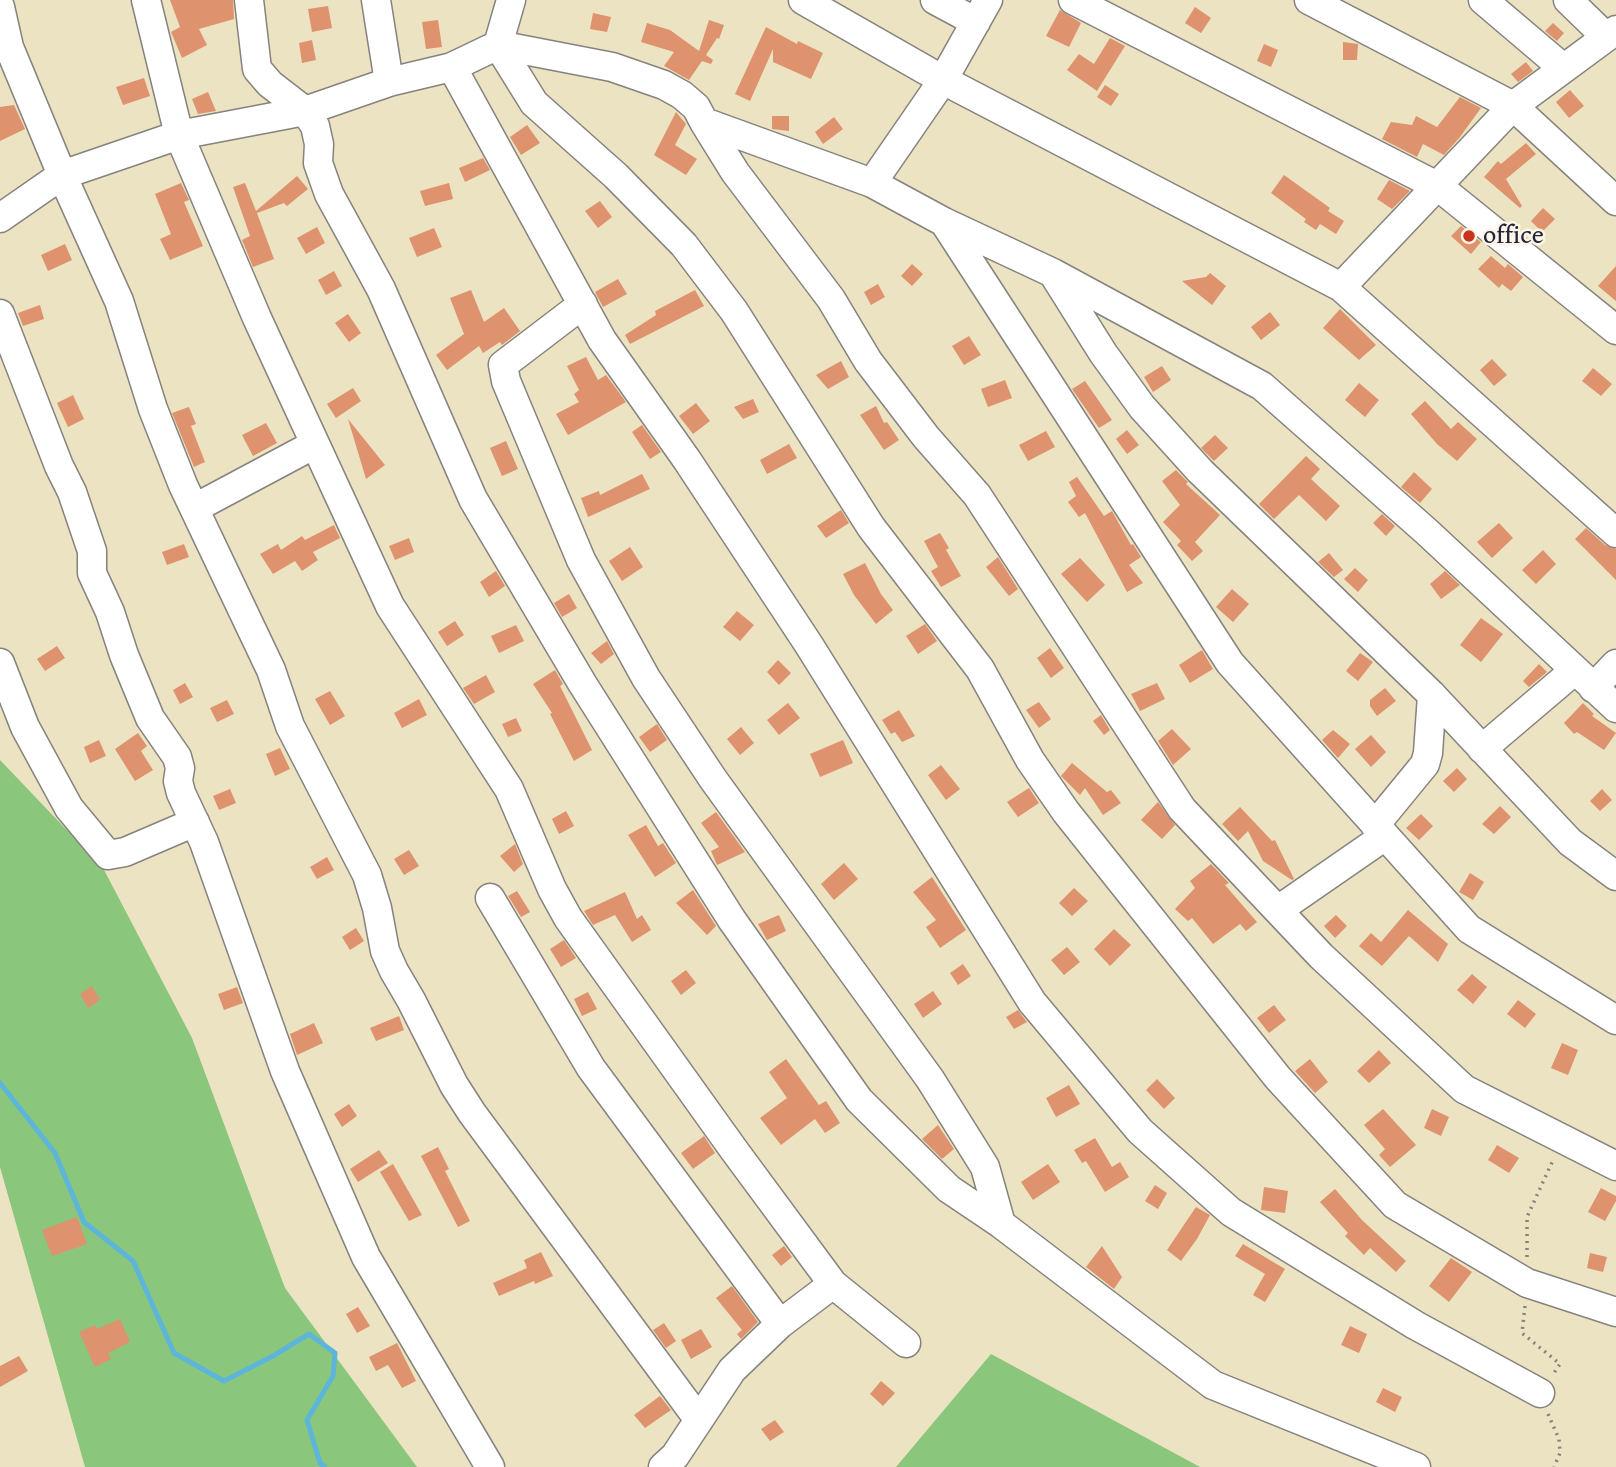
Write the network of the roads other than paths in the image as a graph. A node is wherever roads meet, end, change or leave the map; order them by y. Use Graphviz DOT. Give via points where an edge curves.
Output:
graph roads {
  1 [pos="146,0"];
  2 [pos="249,0"];
  3 [pos="376,0"];
  4 [pos="512,0"];
  5 [pos="803,0"];
  6 [pos="934,0"];
  7 [pos="1073,0"];
  8 [pos="1309,0"];
  9 [pos="1483,0"];
  10 [pos="1568,0"];
  11 [pos="0,8"];
  12 [pos="982,11"];
  13 [pos="1611,34"];
  14 [pos="498,45"];
  15 [pos="452,67"];
  16 [pos="1563,68"];
  17 [pos="943,80"];
  18 [pos="389,82"];
  19 [pos="1513,106"];
  20 [pos="306,111"];
  21 [pos="704,122"];
  22 [pos="179,135"];
  23 [pos="62,175"];
  24 [pos="872,183"];
  25 [pos="1439,187"];
  26 [pos="1616,201"];
  27 [pos="0,218"];
  28 [pos="944,222"];
  29 [pos="1053,273"];
  30 [pos="1341,287"];
  31 [pos="583,304"];
  32 [pos="0,314"];
  33 [pos="1616,330"];
  34 [pos="315,444"];
  35 [pos="195,508"];
  36 [pos="1616,533"];
  37 [pos="0,663"];
  38 [pos="1616,664"];
  39 [pos="1584,679"];
  40 [pos="1432,695"];
  41 [pos="1616,708"];
  42 [pos="1482,749"];
  43 [pos="195,822"];
  44 [pos="1380,830"];
  45 [pos="1616,876"];
  46 [pos="491,898"];
  47 [pos="1278,911"];
  48 [pos="1616,1020"];
  49 [pos="1616,1166"];
  50 [pos="1001,1224"];
  51 [pos="833,1284"];
  52 [pos="1616,1312"];
  53 [pos="780,1324"];
  54 [pos="906,1343"];
  55 [pos="1540,1393"];
  56 [pos="699,1420"];
  57 [pos="490,1467"];
  58 [pos="663,1467"];
  59 [pos="1416,1467"];
  1 -- 22 [label="street"];
  2 -- 20 [label="street" via="257,69"];
  3 -- 18 [label="street"];
  4 -- 14 [label="street"];
  5 -- 17 [label="street"];
  6 -- 12 [label="street"];
  7 -- 25 [label="street"];
  8 -- 19 [label="street"];
  9 -- 16 [label="street"];
  10 -- 13 [label="street"];
  11 -- 23 [label="street" via="9,47"];
  12 -- 17 [label="street"];
  13 -- 16 [label="street"];
  14 -- 15 [label="street"];
  14 -- 21 [label="street" via="612,67 664,85 696,107"];
  14 -- 52 [label="street" via="534,103 663,222 734,311 864,518 980,668 1030,760 1059,802 1278,1078 1395,1205 1527,1283"];
  15 -- 18 [label="street"];
  15 -- 31 [label="street"];
  16 -- 19 [label="street"];
  17 -- 24 [label="street"];
  17 -- 30 [label="street"];
  18 -- 20 [label="street"];
  19 -- 25 [label="street"];
  19 -- 26 [label="street"];
  20 -- 22 [label="street"];
  20 -- 50 [label="street" via="316,126 318,163 329,194 382,289 473,499 582,682 732,920 859,1100 949,1189"];
  21 -- 24 [label="street"];
  21 -- 47 [label="street" via="735,172 831,299 868,360 977,495 1182,809"];
  22 -- 23 [label="street"];
  22 -- 34 [label="street"];
  23 -- 27 [label="street"];
  23 -- 35 [label="street" via="119,301 153,409"];
  24 -- 28 [label="street"];
  25 -- 30 [label="street"];
  25 -- 33 [label="street"];
  28 -- 29 [label="street"];
  28 -- 44 [label="street" via="1230,663"];
  29 -- 39 [label="street" via="1262,386"];
  29 -- 40 [label="street" via="1142,407 1200,471"];
  30 -- 36 [label="street"];
  31 -- 50 [label="street" via="503,365 582,561 646,678 713,779 930,1079 985,1167"];
  31 -- 55 [label="street" via="602,340 809,645 1032,1002 1140,1131 1231,1212 1415,1325"];
  32 -- 43 [label="street" via="72,492 92,551 92,573 150,718 177,757 178,781"];
  34 -- 35 [label="street"];
  34 -- 51 [label="street" via="390,606 509,789 568,918"];
  35 -- 56 [label="street" via="271,670 290,726 367,875 385,951 454,1085"];
  37 -- 43 [label="street" via="26,727 69,808 108,855"];
  38 -- 39 [label="street"];
  39 -- 41 [label="street"];
  39 -- 42 [label="street"];
  40 -- 42 [label="street"];
  40 -- 44 [label="street" via="1425,764"];
  42 -- 45 [label="street" via="1570,842"];
  43 -- 57 [label="street" via="285,1070 354,1231"];
  44 -- 47 [label="street"];
  44 -- 48 [label="street" via="1469,929"];
  46 -- 53 [label="street" via="592,1068"];
  47 -- 49 [label="street" via="1464,1088"];
  50 -- 59 [label="street" via="1213,1385"];
  51 -- 53 [label="street"];
  51 -- 54 [label="street"];
  53 -- 56 [label="street" via="732,1370"];
  56 -- 58 [label="street"];
}
